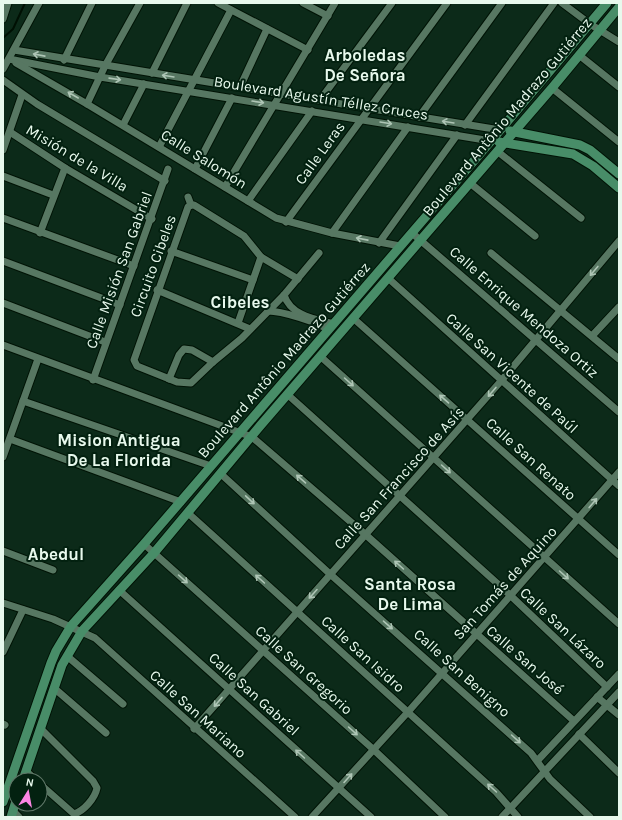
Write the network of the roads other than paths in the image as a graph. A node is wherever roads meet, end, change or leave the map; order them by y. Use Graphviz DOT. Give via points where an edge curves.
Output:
graph roads {
  1 [pos="8,3"];
  2 [pos="39,3"];
  3 [pos="92,3"];
  4 [pos="140,3"];
  5 [pos="187,3"];
  6 [pos="218,3"];
  7 [pos="303,3"];
  8 [pos="335,3"];
  9 [pos="392,3"];
  10 [pos="447,3"];
  11 [pos="502,3"];
  12 [pos="554,3"];
  13 [pos="607,3"];
  14 [pos="565,4"];
  15 [pos="619,6"];
  16 [pos="231,10"];
  17 [pos="328,16"];
  18 [pos="3,18"];
  19 [pos="590,24"];
  20 [pos="267,29"];
  21 [pos="600,30"];
  22 [pos="619,42"];
  23 [pos="14,50"];
  24 [pos="308,50"];
  25 [pos="579,55"];
  26 [pos="8,58"];
  27 [pos="64,60"];
  28 [pos="105,66"];
  29 [pos="3,69"];
  30 [pos="152,73"];
  31 [pos="100,77"];
  32 [pos="3,80"];
  33 [pos="193,80"];
  34 [pos="144,84"];
  35 [pos="240,87"];
  36 [pos="619,87"];
  37 [pos="552,88"];
  38 [pos="188,90"];
  39 [pos="280,94"];
  40 [pos="22,96"];
  41 [pos="232,98"];
  42 [pos="320,100"];
  43 [pos="87,104"];
  44 [pos="274,105"];
  45 [pos="370,109"];
  46 [pos="312,111"];
  47 [pos="418,118"];
  48 [pos="362,119"];
  49 [pos="123,125"];
  50 [pos="465,125"];
  51 [pos="408,127"];
  52 [pos="500,130"];
  53 [pos="10,132"];
  54 [pos="513,132"];
  55 [pos="457,135"];
  56 [pos="491,141"];
  57 [pos="619,142"];
  58 [pos="504,143"];
  59 [pos="159,146"];
  60 [pos="3,150"];
  61 [pos="497,151"];
  62 [pos="65,168"];
  63 [pos="168,169"];
  64 [pos="194,169"];
  65 [pos="619,174"];
  66 [pos="3,176"];
  67 [pos="165,181"];
  68 [pos="470,183"];
  69 [pos="225,187"];
  70 [pos="619,188"];
  71 [pos="53,195"];
  72 [pos="188,197"];
  73 [pos="248,201"];
  74 [pos="191,205"];
  75 [pos="3,218"];
  76 [pos="581,218"];
  77 [pos="152,219"];
  78 [pos="286,222"];
  79 [pos="40,233"];
  80 [pos="332,233"];
  81 [pos="412,233"];
  82 [pos="535,236"];
  83 [pos="420,240"];
  84 [pos="619,241"];
  85 [pos="379,243"];
  86 [pos="400,246"];
  87 [pos="171,251"];
  88 [pos="319,253"];
  89 [pos="491,253"];
  90 [pos="261,257"];
  91 [pos="3,261"];
  92 [pos="134,266"];
  93 [pos="388,278"];
  94 [pos="298,279"];
  95 [pos="253,280"];
  96 [pos="157,290"];
  97 [pos="284,295"];
  98 [pos="3,303"];
  99 [pos="120,305"];
  100 [pos="619,307"];
  101 [pos="268,311"];
  102 [pos="560,311"];
  103 [pos="353,318"];
  104 [pos="238,323"];
  105 [pos="331,327"];
  106 [pos="250,329"];
  107 [pos="592,336"];
  108 [pos="536,340"];
  109 [pos="105,342"];
  110 [pos="3,346"];
  111 [pos="320,356"];
  112 [pos="619,359"];
  113 [pos="38,360"];
  114 [pos="213,362"];
  115 [pos="169,379"];
  116 [pos="93,380"];
  117 [pos="501,382"];
  118 [pos="288,394"];
  119 [pos="23,401"];
  120 [pos="619,412"];
  121 [pos="468,420"];
  122 [pos="240,432"];
  123 [pos="252,437"];
  124 [pos="10,439"];
  125 [pos="3,457"];
  126 [pos="434,458"];
  127 [pos="211,466"];
  128 [pos="619,472"];
  129 [pos="221,474"];
  130 [pos="612,480"];
  131 [pos="619,486"];
  132 [pos="399,496"];
  133 [pos="180,502"];
  134 [pos="188,513"];
  135 [pos="579,519"];
  136 [pos="366,535"];
  137 [pos="144,544"];
  138 [pos="3,551"];
  139 [pos="154,553"];
  140 [pos="619,555"];
  141 [pos="544,558"];
  142 [pos="53,570"];
  143 [pos="330,574"];
  144 [pos="119,590"];
  145 [pos="510,595"];
  146 [pos="3,603"];
  147 [pos="23,610"];
  148 [pos="297,612"];
  149 [pos="619,624"];
  150 [pos="71,626"];
  151 [pos="82,631"];
  152 [pos="476,635"];
  153 [pos="262,651"];
  154 [pos="3,652"];
  155 [pos="67,656"];
  156 [pos="442,673"];
  157 [pos="619,674"];
  158 [pos="607,687"];
  159 [pos="54,688"];
  160 [pos="228,690"];
  161 [pos="619,692"];
  162 [pos="597,697"];
  163 [pos="123,704"];
  164 [pos="607,705"];
  165 [pos="408,712"];
  166 [pos="619,715"];
  167 [pos="574,721"];
  168 [pos="41,729"];
  169 [pos="194,729"];
  170 [pos="106,733"];
  171 [pos="579,734"];
  172 [pos="374,750"];
  173 [pos="538,760"];
  174 [pos="544,771"];
  175 [pos="26,772"];
  176 [pos="619,774"];
  177 [pos="339,788"];
  178 [pos="48,791"];
  179 [pos="3,802"];
  180 [pos="510,808"];
  181 [pos="295,817"];
  182 [pos="312,817"];
  183 [pos="371,817"];
  184 [pos="445,817"];
  185 [pos="502,817"];
  186 [pos="518,817"];
  187 [pos="590,817"];
  1 -- 18 [label="street"];
  2 -- 23 [label="street"];
  3 -- 27 [label="street"];
  4 -- 28 [label="street"];
  5 -- 30 [label="street"];
  6 -- 16 [label="street"];
  7 -- 17 [label="street"];
  8 -- 17 [label="street"];
  9 -- 42 [label="street"];
  10 -- 45 [label="street, Calle Leras"];
  11 -- 47 [label="street"];
  12 -- 50 [label="street"];
  13 -- 19 [label="street, Boulevard Antônio Madrazo Gutiérrez"];
  14 -- 19 [label="street"];
  15 -- 21 [label="street, Boulevard Antônio Madrazo Gutiérrez"];
  16 -- 20 [label="street"];
  16 -- 33 [label="street"];
  17 -- 24 [label="street"];
  19 -- 21 [label="street"];
  19 -- 52 [label="street, Boulevard Antônio Madrazo Gutiérrez"];
  20 -- 24 [label="street"];
  20 -- 35 [label="street"];
  21 -- 22 [label="street"];
  21 -- 25 [label="street, Boulevard Antônio Madrazo Gutiérrez"];
  23 -- 26 [label="street"];
  27 -- 23 [label="street, Boulevard Agustín Téllez Cruces, one-way"];
  24 -- 39 [label="street"];
  25 -- 36 [label="street"];
  25 -- 37 [label="street, Boulevard Antônio Madrazo Gutiérrez"];
  26 -- 29 [label="street"];
  26 -- 31 [label="street, Boulevard Agustín Téllez Cruces"];
  43 -- 26 [label="street, Calle Salomón, one-way"];
  27 -- 28 [label="street, Boulevard Agustín Téllez Cruces"];
  28 -- 30 [label="street, Boulevard Agustín Téllez Cruces"];
  28 -- 31 [label="street"];
  33 -- 30 [label="street, Boulevard Agustín Téllez Cruces, one-way"];
  31 -- 34 [label="street, Boulevard Agustín Téllez Cruces, one-way"];
  31 -- 43 [label="street"];
  32 -- 40 [label="street"];
  33 -- 35 [label="street, Boulevard Agustín Téllez Cruces"];
  33 -- 38 [label="street"];
  34 -- 38 [label="street, Boulevard Agustín Téllez Cruces"];
  34 -- 49 [label="street"];
  35 -- 39 [label="street, Boulevard Agustín Téllez Cruces"];
  37 -- 54 [label="street, Boulevard Antônio Madrazo Gutiérrez"];
  37 -- 57 [label="street"];
  38 -- 41 [label="street, Boulevard Agustín Téllez Cruces"];
  38 -- 59 [label="street"];
  39 -- 42 [label="street, Boulevard Agustín Téllez Cruces"];
  39 -- 44 [label="street"];
  40 -- 53 [label="street"];
  40 -- 67 [label="street"];
  41 -- 44 [label="street, Boulevard Agustín Téllez Cruces, one-way"];
  41 -- 64 [label="street"];
  42 -- 45 [label="street, Boulevard Agustín Téllez Cruces"];
  43 -- 49 [label="street, Calle Salomón"];
  44 -- 46 [label="street, Boulevard Agustín Téllez Cruces"];
  44 -- 69 [label="street"];
  45 -- 47 [label="street, Boulevard Agustín Téllez Cruces"];
  45 -- 48 [label="street, Calle Leras"];
  46 -- 48 [label="street, Boulevard Agustín Téllez Cruces"];
  46 -- 73 [label="street"];
  50 -- 47 [label="street, Boulevard Agustín Téllez Cruces, one-way"];
  48 -- 51 [label="street, Boulevard Agustín Téllez Cruces, one-way"];
  48 -- 78 [label="street, Calle Leras"];
  49 -- 59 [label="street, Calle Salomón"];
  50 -- 52 [label="street, Boulevard Agustín Téllez Cruces"];
  51 -- 55 [label="street, Boulevard Agustín Téllez Cruces"];
  51 -- 80 [label="street"];
  52 -- 54 [label="street, Boulevard Agustín Téllez Cruces"];
  52 -- 56 [label="street, Boulevard Antônio Madrazo Gutiérrez"];
  53 -- 60 [label="street"];
  53 -- 62 [label="street, Misión de la Villa"];
  54 -- 58 [label="street, Boulevard Antônio Madrazo Gutiérrez"];
  54 -- 65 [label="street, Boulevard Agustín Téllez Cruces" via="580,145"];
  55 -- 56 [label="street, Boulevard Agustín Téllez Cruces"];
  55 -- 85 [label="street"];
  56 -- 58 [label="street, Boulevard Agustín Téllez Cruces"];
  56 -- 81 [label="street, Boulevard Antônio Madrazo Gutiérrez"];
  58 -- 61 [label="street, Boulevard Antônio Madrazo Gutiérrez"];
  58 -- 70 [label="street, Boulevard Agustín Téllez Cruces" via="573,154 593,166"];
  59 -- 64 [label="street, Calle Salomón"];
  61 -- 68 [label="street, Boulevard Antônio Madrazo Gutiérrez"];
  61 -- 76 [label="street"];
  62 -- 71 [label="street"];
  62 -- 77 [label="street, Misión de la Villa"];
  63 -- 67 [label="street, Calle Misión San Gabriel"];
  64 -- 69 [label="street, Calle Salomón"];
  66 -- 71 [label="street"];
  67 -- 77 [label="street, Calle Misión San Gabriel"];
  68 -- 82 [label="street"];
  68 -- 83 [label="street, Boulevard Antônio Madrazo Gutiérrez"];
  69 -- 73 [label="street, Calle Salomón"];
  71 -- 79 [label="street"];
  72 -- 74 [label="street"];
  73 -- 78 [label="street, Calle Salomón"];
  74 -- 87 [label="street, Circuito Cibeles"];
  74 -- 90 [label="street, Circuito Cibeles" via="244,236"];
  75 -- 79 [label="street"];
  77 -- 92 [label="street, Calle Misión San Gabriel"];
  78 -- 80 [label="street, Calle Salomón"];
  79 -- 92 [label="street"];
  85 -- 80 [label="street, Calle Salomón, one-way"];
  81 -- 83 [label="street, Calle Enrique Mendoza Ortiz"];
  81 -- 86 [label="street, Boulevard Antônio Madrazo Gutiérrez"];
  83 -- 93 [label="street, Boulevard Antônio Madrazo Gutiérrez"];
  83 -- 108 [label="street, Calle Enrique Mendoza Ortiz"];
  84 -- 102 [label="street, Calle San Francisco de Asís, one-way"];
  85 -- 86 [label="street, Calle Salomón"];
  86 -- 105 [label="street, Boulevard Antônio Madrazo Gutiérrez"];
  87 -- 95 [label="street"];
  87 -- 96 [label="street, Circuito Cibeles"];
  88 -- 94 [label="street, Circuito Cibeles"];
  89 -- 102 [label="street"];
  90 -- 94 [label="street, Circuito Cibeles"];
  90 -- 95 [label="street"];
  91 -- 99 [label="street"];
  92 -- 99 [label="street, Calle Misión San Gabriel"];
  93 -- 103 [label="street, Boulevard Antônio Madrazo Gutiérrez"];
  93 -- 117 [label="street, Calle San Vicente de Paúl"];
  94 -- 97 [label="street, Circuito Cibeles"];
  95 -- 104 [label="street"];
  96 -- 104 [label="street"];
  96 -- 115 [label="street, Circuito Cibeles" via="134,360 137,366"];
  97 -- 101 [label="street, Circuito Cibeles"];
  97 -- 105 [label="street" via="289,306 296,311"];
  98 -- 109 [label="street"];
  99 -- 109 [label="street, Calle Misión San Gabriel"];
  100 -- 107 [label="street"];
  101 -- 105 [label="street"];
  101 -- 106 [label="street, Circuito Cibeles"];
  102 -- 107 [label="street"];
  102 -- 108 [label="street, Calle San Francisco de Asís"];
  103 -- 111 [label="street, Boulevard Antônio Madrazo Gutiérrez"];
  121 -- 103 [label="street, Calle San Renato, one-way"];
  104 -- 106 [label="street"];
  105 -- 122 [label="street, Boulevard Antônio Madrazo Gutiérrez"];
  106 -- 114 [label="street, Circuito Cibeles"];
  107 -- 112 [label="street"];
  108 -- 117 [label="street, Calle San Francisco de Asís"];
  108 -- 120 [label="street, Calle Enrique Mendoza Ortiz"];
  109 -- 116 [label="street, Calle Misión San Gabriel"];
  110 -- 113 [label="street, Calle San José"];
  111 -- 118 [label="street, Boulevard Antônio Madrazo Gutiérrez"];
  111 -- 126 [label="street, one-way"];
  113 -- 116 [label="street, Calle San José"];
  113 -- 119 [label="street"];
  114 -- 115 [label="street, Circuito Cibeles" via="191,383"];
  114 -- 115 [label="street" via="192,350 184,349"];
  116 -- 122 [label="street, Calle San José"];
  117 -- 121 [label="street, Calle San Francisco de Asís, one-way"];
  117 -- 130 [label="street, Calle San Vicente de Paúl"];
  118 -- 123 [label="street, Boulevard Antônio Madrazo Gutiérrez"];
  118 -- 132 [label="street, Calle San Lázaro"];
  119 -- 124 [label="street"];
  119 -- 127 [label="street"];
  121 -- 126 [label="street, Calle San Francisco de Asís"];
  121 -- 135 [label="street, Calle San Renato"];
  122 -- 123 [label="street, Calle San José"];
  122 -- 127 [label="street, Boulevard Antônio Madrazo Gutiérrez"];
  123 -- 129 [label="street, Boulevard Antônio Madrazo Gutiérrez"];
  136 -- 123 [label="street, Calle San José, one-way"];
  124 -- 125 [label="street"];
  124 -- 133 [label="street"];
  126 -- 132 [label="street, Calle San Francisco de Asís"];
  126 -- 141 [label="street, one-way"];
  127 -- 133 [label="street, Boulevard Antônio Madrazo Gutiérrez"];
  128 -- 130 [label="street, San Tomás de Aquino"];
  129 -- 134 [label="street, Boulevard Antônio Madrazo Gutiérrez"];
  129 -- 143 [label="street, Calle San Benigno, one-way"];
  130 -- 131 [label="street, Calle San Vicente de Paúl"];
  135 -- 130 [label="street, San Tomás de Aquino, one-way"];
  132 -- 136 [label="street, Calle San Francisco de Asís"];
  132 -- 145 [label="street, Calle San Lázaro"];
  133 -- 137 [label="street, Boulevard Antônio Madrazo Gutiérrez"];
  134 -- 139 [label="street, Boulevard Antônio Madrazo Gutiérrez"];
  148 -- 134 [label="street, Calle San Isidro, one-way"];
  135 -- 140 [label="street, Calle San Renato"];
  135 -- 141 [label="street, San Tomás de Aquino"];
  136 -- 143 [label="street, Calle San Francisco de Asís"];
  152 -- 136 [label="street, Calle San José, one-way"];
  137 -- 139 [label="street, Calle San Gregorio"];
  137 -- 150 [label="street, Boulevard Antônio Madrazo Gutiérrez"];
  138 -- 142 [label="street"];
  139 -- 144 [label="street, Boulevard Antônio Madrazo Gutiérrez"];
  139 -- 153 [label="street, Calle San Gregorio, one-way"];
  141 -- 145 [label="street, San Tomás de Aquino"];
  141 -- 149 [label="street, one-way"];
  143 -- 148 [label="street, Calle San Francisco de Asís, one-way"];
  143 -- 156 [label="street, Calle San Benigno, one-way"];
  144 -- 151 [label="street, Boulevard Antônio Madrazo Gutiérrez"];
  144 -- 160 [label="street, Calle San Gabriel"];
  145 -- 152 [label="street, San Tomás de Aquino"];
  145 -- 158 [label="street, Calle San Lázaro"];
  146 -- 147 [label="street, Calle San Mariano"];
  147 -- 150 [label="street, Calle San Mariano"];
  147 -- 154 [label="street"];
  148 -- 153 [label="street, Calle San Francisco de Asís"];
  148 -- 165 [label="street, Calle San Isidro"];
  150 -- 151 [label="street, Calle San Mariano"];
  150 -- 179 [label="street, Boulevard Antônio Madrazo Gutiérrez" via="51,663"];
  151 -- 155 [label="street, Boulevard Antônio Madrazo Gutiérrez"];
  151 -- 169 [label="street, Calle San Mariano" via="103,646"];
  152 -- 156 [label="street, San Tomás de Aquino"];
  152 -- 167 [label="street, Calle San José"];
  153 -- 160 [label="street, Calle San Francisco de Asís"];
  153 -- 172 [label="street, Calle San Gregorio, one-way"];
  155 -- 159 [label="street, Boulevard Antônio Madrazo Gutiérrez"];
  155 -- 163 [label="street"];
  156 -- 165 [label="street, San Tomás de Aquino"];
  156 -- 173 [label="street, Calle San Benigno, one-way"];
  157 -- 158 [label="street"];
  158 -- 162 [label="street"];
  159 -- 168 [label="street, Boulevard Antônio Madrazo Gutiérrez"];
  159 -- 170 [label="street"];
  160 -- 169 [label="street, Calle San Francisco de Asís, one-way"];
  177 -- 160 [label="street, Calle San Gabriel, one-way"];
  161 -- 164 [label="street"];
  162 -- 164 [label="street"];
  162 -- 167 [label="street"];
  164 -- 166 [label="street"];
  164 -- 171 [label="street"];
  165 -- 172 [label="street, San Tomás de Aquino"];
  180 -- 165 [label="street, Calle San Isidro, one-way" via="499,794"];
  167 -- 173 [label="street"];
  168 -- 175 [label="street, Boulevard Antônio Madrazo Gutiérrez"];
  168 -- 178 [label="street" via="97,788 95,795 84,808 74,814"];
  169 -- 181 [label="street, Calle San Mariano"];
  171 -- 174 [label="street"];
  171 -- 176 [label="street"];
  177 -- 172 [label="street, San Tomás de Aquino, one-way"];
  172 -- 184 [label="street, Calle San Gregorio"];
  173 -- 174 [label="street, Calle San Benigno"];
  174 -- 180 [label="street"];
  174 -- 187 [label="street, Calle San Benigno"];
  177 -- 182 [label="street, San Tomás de Aquino"];
  177 -- 183 [label="street, Calle San Gabriel"];
  180 -- 185 [label="street"];
  180 -- 186 [label="street, Calle San Isidro"];
}
